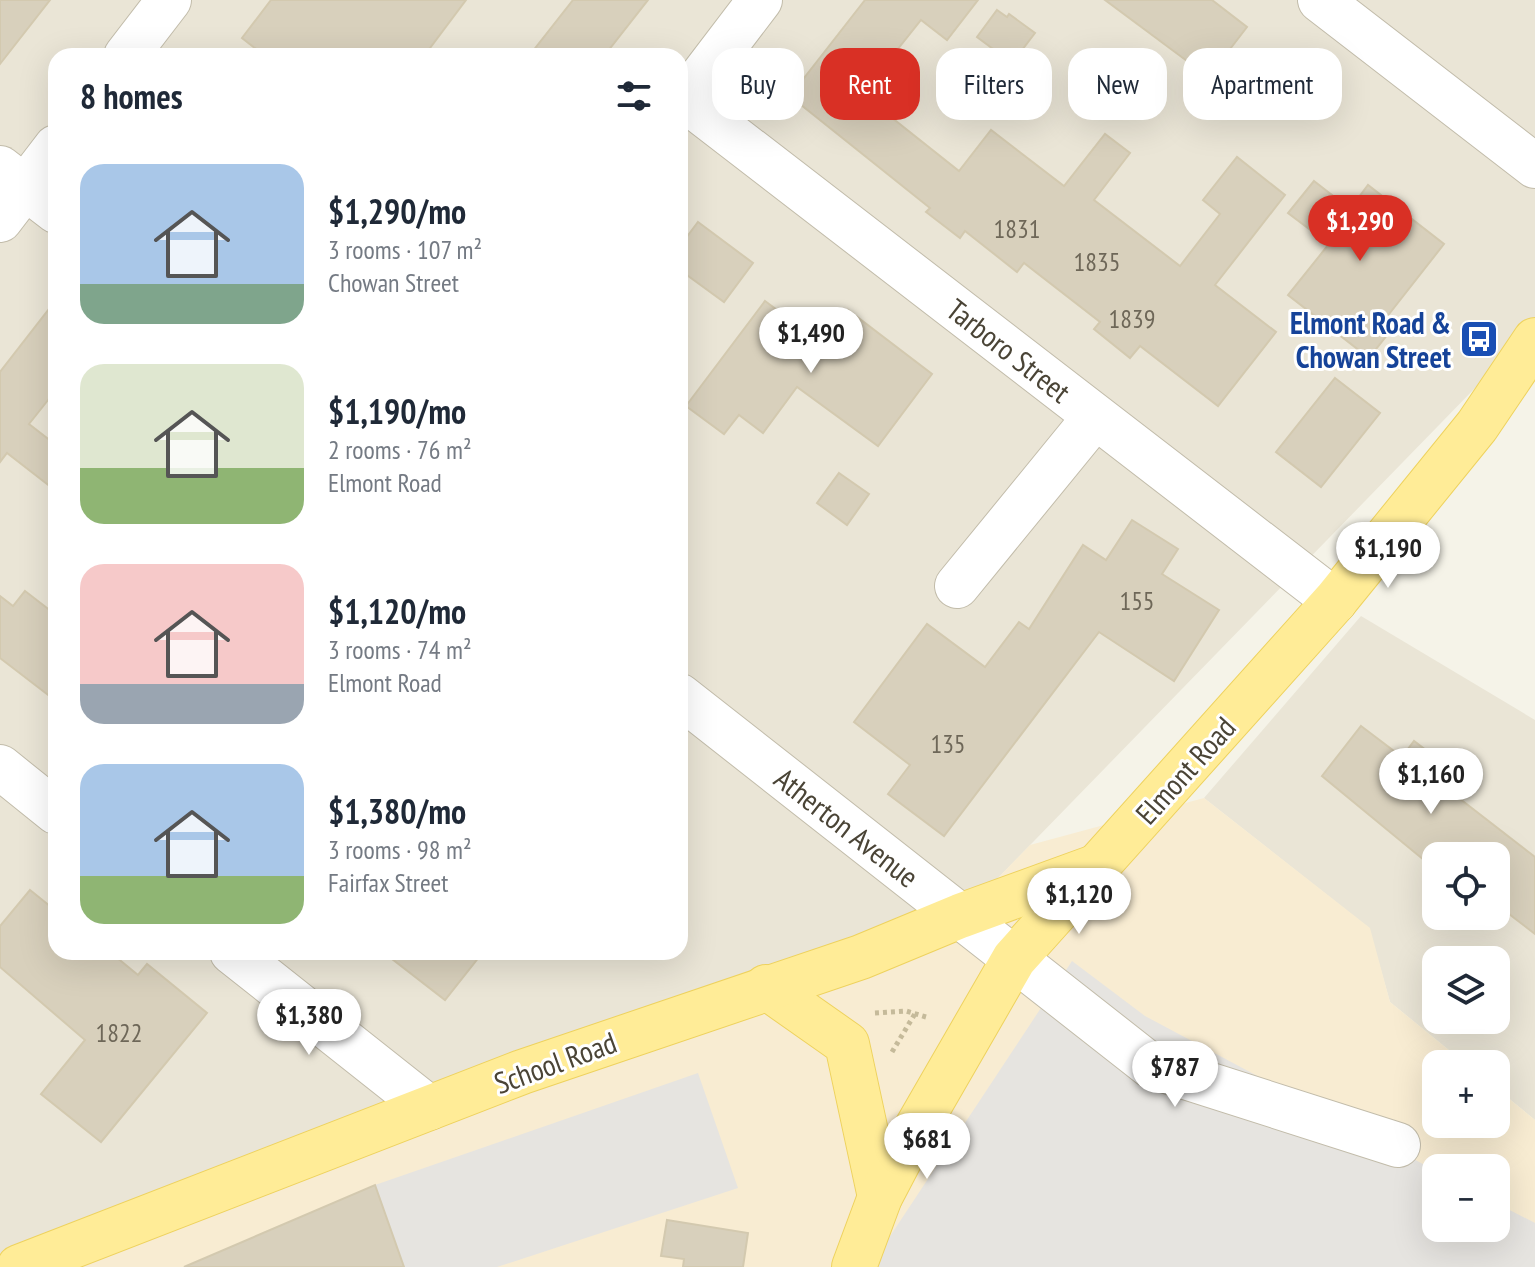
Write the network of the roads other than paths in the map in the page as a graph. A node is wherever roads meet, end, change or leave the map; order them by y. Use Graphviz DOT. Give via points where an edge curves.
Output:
graph roads {
  1 [pos="169,0"];
  2 [pos="760,0"];
  3 [pos="1320,0"];
  4 [pos="132,48"];
  5 [pos="688,94"];
  6 [pos="688,107"];
  7 [pos="48,158"];
  8 [pos="1535,166"];
  9 [pos="20,197"];
  10 [pos="1535,340"];
  11 [pos="1095,417"];
  12 [pos="957,586"];
  13 [pos="1335,601"];
  14 [pos="688,702"];
  15 [pos="0,767"];
  16 [pos="48,806"];
  17 [pos="1094,868"];
  18 [pos="960,916"];
  19 [pos="1014,959"];
  20 [pos="242,960"];
  21 [pos="766,987"];
  22 [pos="429,1108"];
  23 [pos="1398,1145"];
  24 [pos="880,1197"];
  25 [pos="19,1267"];
  26 [pos="854,1267"];
  1 -- 4 [label="street"];
  2 -- 5 [label="street"];
  3 -- 8 [label="street"];
  6 -- 11 [label="street, Tarboro Street"];
  7 -- 9 [label="street"];
  10 -- 13 [label="main road, Elmont Road" via="1477,426"];
  11 -- 12 [label="street"];
  11 -- 13 [label="street, Tarboro Street"];
  13 -- 17 [label="main road, Elmont Road"];
  14 -- 18 [label="street, Atherton Avenue"];
  15 -- 16 [label="street"];
  17 -- 18 [label="main road, School Road"];
  17 -- 19 [label="main road, Elmont Road"];
  18 -- 19 [label="street, Atherton Avenue"];
  18 -- 21 [label="main road, School Road" via="861,957"];
  19 -- 23 [label="street, Atherton Avenue" via="1151,1066"];
  19 -- 24 [label="main road, Elmont Road" via="941,1079"];
  20 -- 22 [label="street"];
  21 -- 22 [label="main road, School Road"];
  21 -- 24 [label="main road" via="847,1044"];
  22 -- 25 [label="main road, School Road"];
  24 -- 26 [label="main road, Elmont Road"];
}
